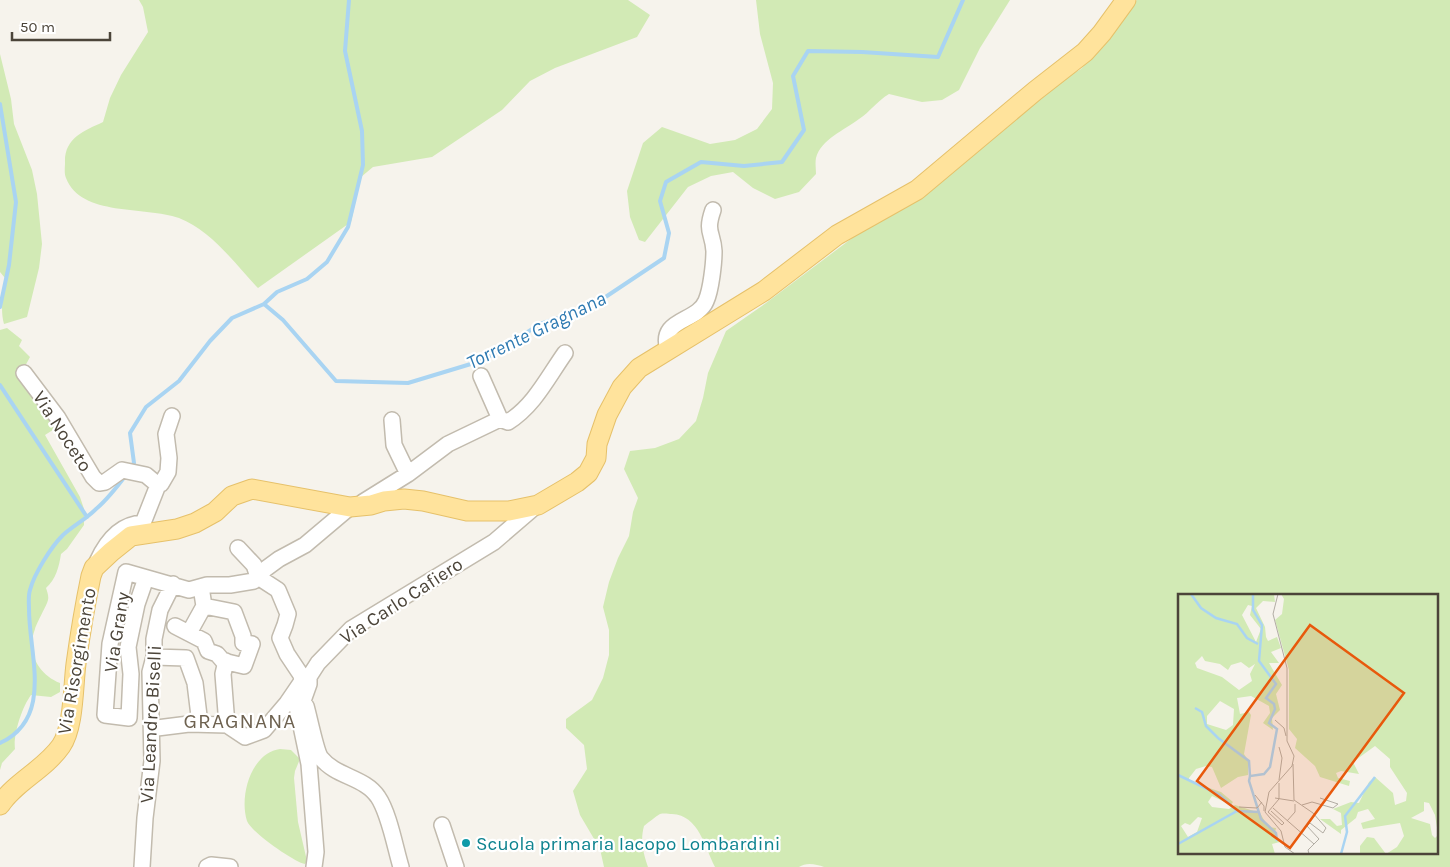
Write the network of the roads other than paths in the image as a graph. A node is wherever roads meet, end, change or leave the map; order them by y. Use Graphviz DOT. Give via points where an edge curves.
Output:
graph roads {
  1 [pos="1126,0"];
  2 [pos="713,210"];
  3 [pos="668,350"];
  4 [pos="565,353"];
  5 [pos="24,373"];
  6 [pos="482,376"];
  7 [pos="172,416"];
  8 [pos="500,419"];
  9 [pos="392,420"];
  10 [pos="408,474"];
  11 [pos="158,485"];
  12 [pos="538,504"];
  13 [pos="355,507"];
  14 [pos="238,548"];
  15 [pos="94,568"];
  16 [pos="258,577"];
  17 [pos="146,578"];
  18 [pos="173,584"];
  19 [pos="201,587"];
  20 [pos="204,606"];
  21 [pos="175,626"];
  22 [pos="189,634"];
  23 [pos="154,657"];
  24 [pos="226,661"];
  25 [pos="305,688"];
  26 [pos="200,724"];
  27 [pos="227,725"];
  28 [pos="152,727"];
  29 [pos="0,805"];
  30 [pos="442,825"];
  31 [pos="142,867"];
  32 [pos="207,867"];
  33 [pos="230,867"];
  34 [pos="314,867"];
  35 [pos="401,867"];
  36 [pos="456,867"];
  1 -- 3 [label="main road, Via Risorgimento" via="1085,52 917,190 837,235 764,291"];
  2 -- 3 [label="street" via="708,226 714,250 707,299 698,312 681,320 666,335"];
  3 -- 12 [label="main road, Via Risorgimento" via="639,368 622,387 607,415 597,444 596,458 588,473"];
  4 -- 8 [label="street" via="522,412 508,422"];
  5 -- 11 [label="street, Via Noceto" via="58,418 99,483 122,470 146,475"];
  6 -- 8 [label="street"];
  7 -- 11 [label="street" via="166,434 168,472 162,484"];
  8 -- 10 [label="street" via="448,444"];
  9 -- 10 [label="street" via="394,445"];
  10 -- 13 [label="street"];
  11 -- 15 [label="street" via="143,523 123,527 104,546"];
  12 -- 13 [label="main road, Via Risorgimento" via="509,511 467,511 404,499"];
  12 -- 25 [label="street, Via Carlo Cafiero" via="494,542 351,629 318,663"];
  13 -- 15 [label="main road, Via Risorgimento" via="252,489 232,496 215,512 177,529 131,536"];
  13 -- 16 [label="street" via="304,545 278,559"];
  14 -- 16 [label="street" via="254,565"];
  15 -- 29 [label="main road, Via Risorgimento" via="67,732 62,745"];
  16 -- 19 [label="street, Via Grany" via="254,581"];
  16 -- 25 [label="street" via="278,590 288,614 280,638"];
  17 -- 17 [label="street, Via Grany" via="126,572 110,644 105,715 129,718 131,674 128,647"];
  17 -- 18 [label="street, Via Grany"];
  18 -- 19 [label="street, Via Grany" via="189,590"];
  18 -- 23 [label="street, Via Leandro Biselli" via="160,610"];
  19 -- 20 [label="street"];
  20 -- 22 [label="street"];
  20 -- 24 [label="street" via="241,611 242,643 252,644 244,666"];
  21 -- 22 [label="street"];
  22 -- 24 [label="street" via="204,640 208,651"];
  23 -- 26 [label="street" via="186,658 195,683"];
  23 -- 28 [label="street, Via Leandro Biselli" via="150,672"];
  24 -- 27 [label="street" via="223,674"];
  25 -- 27 [label="street" via="264,730 245,737"];
  25 -- 34 [label="street, Via Carlo Cafiero" via="297,707 309,764 316,852"];
  25 -- 35 [label="street" via="320,758 371,788 378,797 384,807"];
  26 -- 27 [label="street"];
  26 -- 28 [label="street"];
  28 -- 31 [label="street, Via Leandro Biselli"];
  30 -- 36 [label="street"];
  32 -- 33 [label="street"];
}
